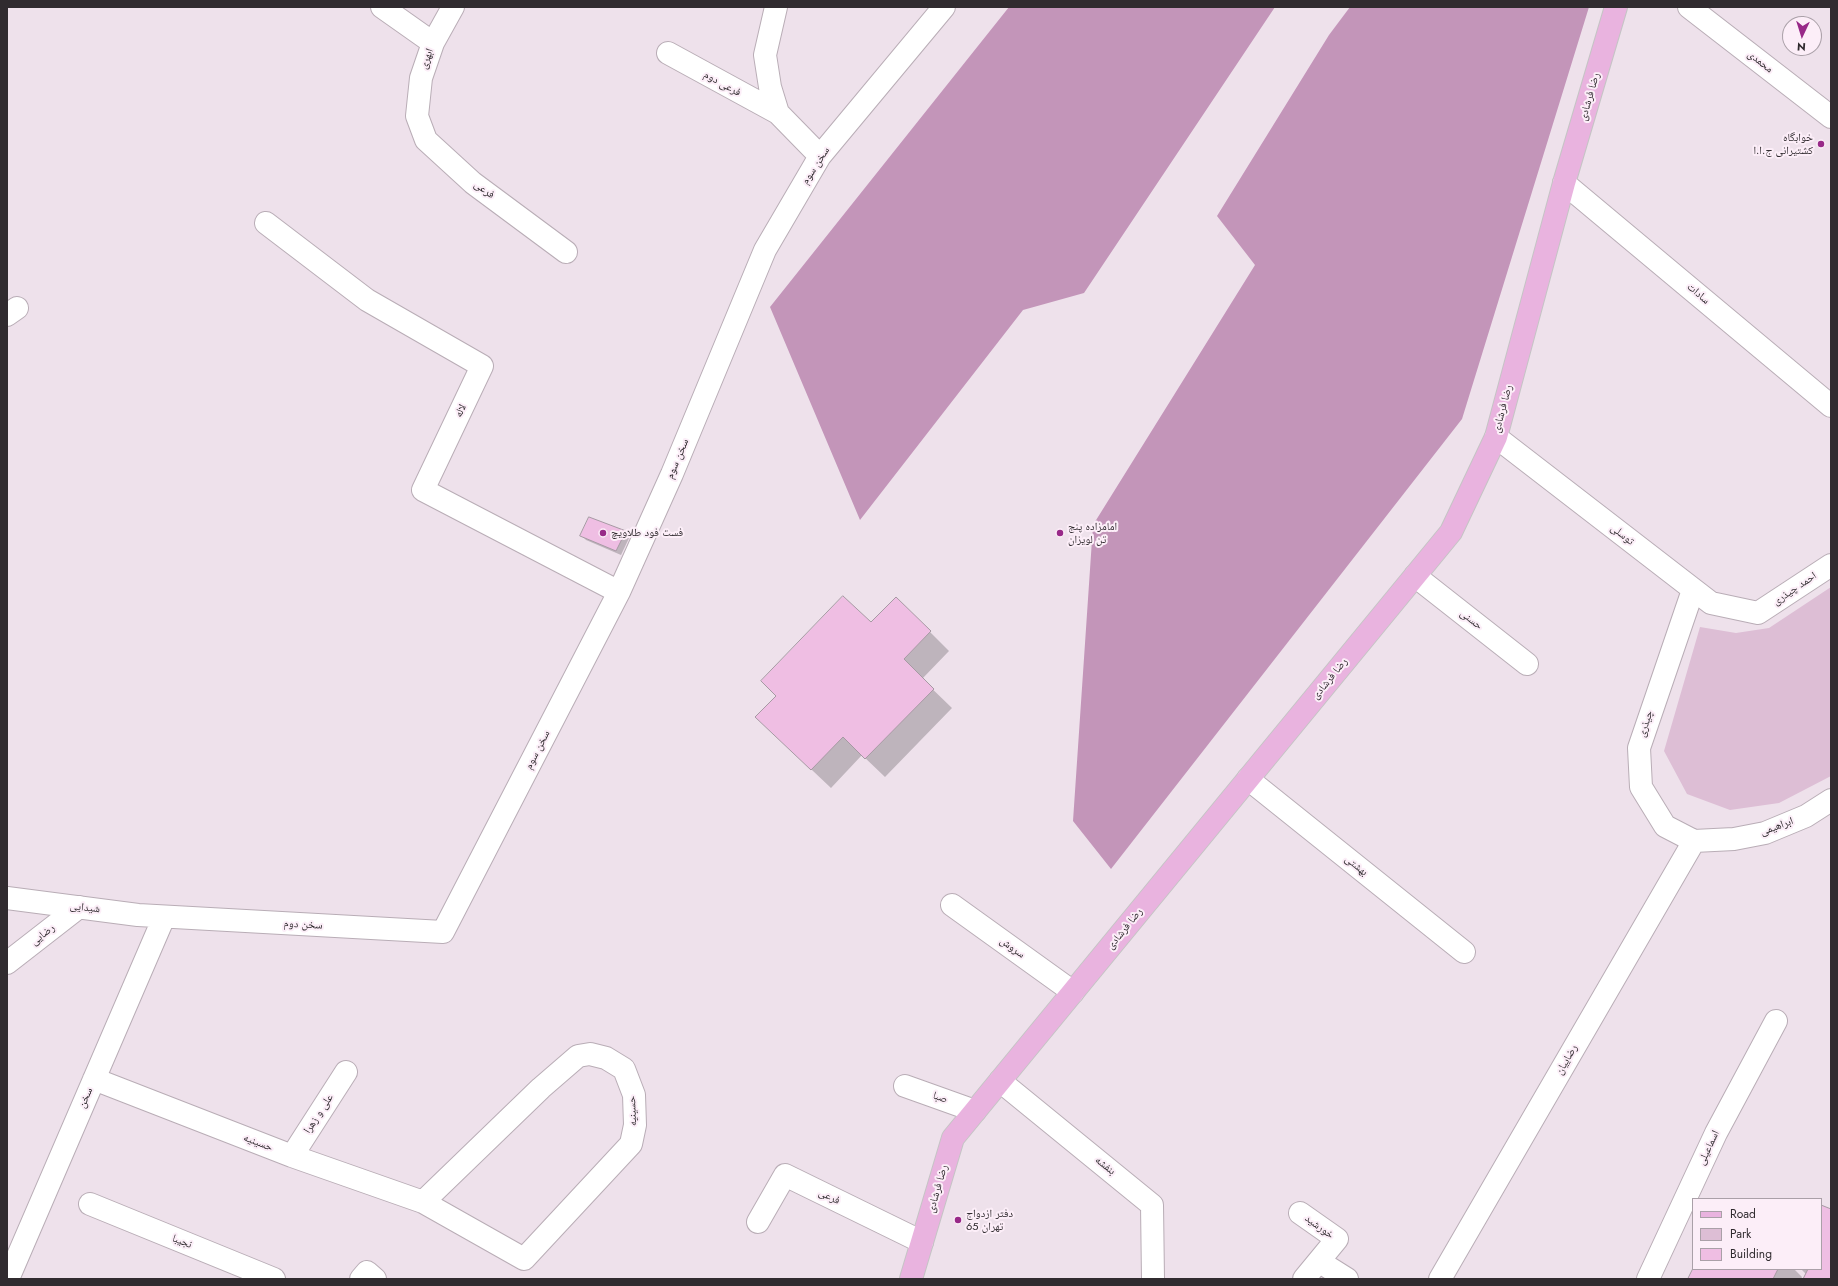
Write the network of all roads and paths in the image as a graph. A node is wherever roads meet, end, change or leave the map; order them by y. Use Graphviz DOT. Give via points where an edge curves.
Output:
graph roads {
  1 [pos="382,7"];
  2 [pos="453,7"];
  3 [pos="776,7"];
  4 [pos="944,7"];
  5 [pos="1616,7"];
  6 [pos="1689,7"];
  7 [pos="433,43"];
  8 [pos="668,53"];
  9 [pos="778,113"];
  10 [pos="417,116"];
  11 [pos="1831,117"];
  12 [pos="820,156"];
  13 [pos="1564,183"];
  14 [pos="266,223"];
  15 [pos="566,252"];
  16 [pos="1831,406"];
  17 [pos="1496,437"];
  18 [pos="1831,565"];
  19 [pos="1415,576"];
  20 [pos="1693,590"];
  21 [pos="619,592"];
  22 [pos="1758,613"];
  23 [pos="1527,664"];
  24 [pos="1248,779"];
  25 [pos="1831,800"];
  26 [pos="1694,840"];
  27 [pos="7,898"];
  28 [pos="952,904"];
  29 [pos="79,907"];
  30 [pos="164,917"];
  31 [pos="443,932"];
  32 [pos="1464,952"];
  33 [pos="7,963"];
  34 [pos="1073,992"];
  35 [pos="1776,1021"];
  36 [pos="346,1072"];
  37 [pos="94,1079"];
  38 [pos="1000,1081"];
  39 [pos="905,1086"];
  40 [pos="976,1111"];
  41 [pos="292,1156"];
  42 [pos="424,1202"];
  43 [pos="90,1204"];
  44 [pos="1300,1213"];
  45 [pos="758,1222"];
  46 [pos="922,1242"];
  47 [pos="1320,1262"];
  48 [pos="8,1279"];
  49 [pos="274,1279"];
  50 [pos="361,1279"];
  51 [pos="376,1279"];
  52 [pos="912,1279"];
  53 [pos="1153,1279"];
  54 [pos="1304,1279"];
  55 [pos="1346,1279"];
  56 [pos="1440,1279"];
  57 [pos="1648,1279"];
  1 -- 7 [label="street"];
  2 -- 7 [label="street, ابهری"];
  3 -- 9 [label="street, فرعی دوم" via="765,56 770,87"];
  4 -- 12 [label="street, سخن سوم"];
  5 -- 13 [label="main road, رضا فرشادی"];
  6 -- 11 [label="street, محمدی"];
  7 -- 10 [label="street, ابهری" via="421,78"];
  8 -- 9 [label="street, فرعی دوم"];
  9 -- 12 [label="street, فرعی دوم"];
  10 -- 15 [label="street, فرعی" via="426,140 473,183"];
  12 -- 21 [label="street, سخن سوم" via="765,250 672,474"];
  13 -- 16 [label="street, سادات"];
  13 -- 17 [label="main road, رضا فرشادی"];
  14 -- 21 [label="street, لاله" via="367,300 482,366 423,490"];
  17 -- 19 [label="main road, رضا فرشادی" via="1451,532"];
  17 -- 20 [label="street, توسلی"];
  18 -- 22 [label="street, احمد چیذری"];
  19 -- 23 [label="street, حسنی"];
  19 -- 24 [label="main road, رضا فرشادی"];
  20 -- 22 [label="street, توسلی" via="1711,603"];
  20 -- 26 [label="street, چیذری" via="1639,748 1641,787 1665,826"];
  21 -- 31 [label="street, سخن سوم"];
  24 -- 32 [label="street, بهشتی"];
  24 -- 34 [label="main road, رضا فرشادی"];
  25 -- 26 [label="street, ابراهیمی" via="1806,816 1765,833 1734,839"];
  26 -- 56 [label="street, رضاییان"];
  27 -- 29 [label="street, شیدایی"];
  28 -- 34 [label="street, سروش"];
  29 -- 30 [label="street, شیدایی"];
  29 -- 33 [label="street, رضایی"];
  30 -- 31 [label="street, سخن دوم"];
  30 -- 37 [label="street, سخن"];
  34 -- 38 [label="main road, رضا فرشادی"];
  35 -- 57 [label="street, اسماعیلی" via="1716,1133"];
  36 -- 41 [label="street, علی و زهرا"];
  37 -- 41 [label="street, حسینیه"];
  37 -- 48 [label="street, سخن"];
  38 -- 40 [label="main road, رضا فرشادی"];
  38 -- 53 [label="street, بنفشه" via="1152,1205"];
  39 -- 40 [label="street, صبا"];
  40 -- 46 [label="main road, رضا فرشادی" via="953,1138"];
  41 -- 42 [label="street, حسینیه"];
  42 -- 42 [label="street, حسینیه" via="524,1259 631,1144 635,1125 634,1095 624,1069 606,1058 590,1054 578,1056 540,1088"];
  43 -- 49 [label="street, نجیبا"];
  44 -- 47 [label="street, خورشید" via="1337,1239"];
  45 -- 46 [label="street, فرعی" via="785,1175"];
  46 -- 52 [label="main road, رضا فرشادی"];
  47 -- 54 [label="street"];
  47 -- 55 [label="street"];
  50 -- 51 [label="street" via="367,1272"];
}
